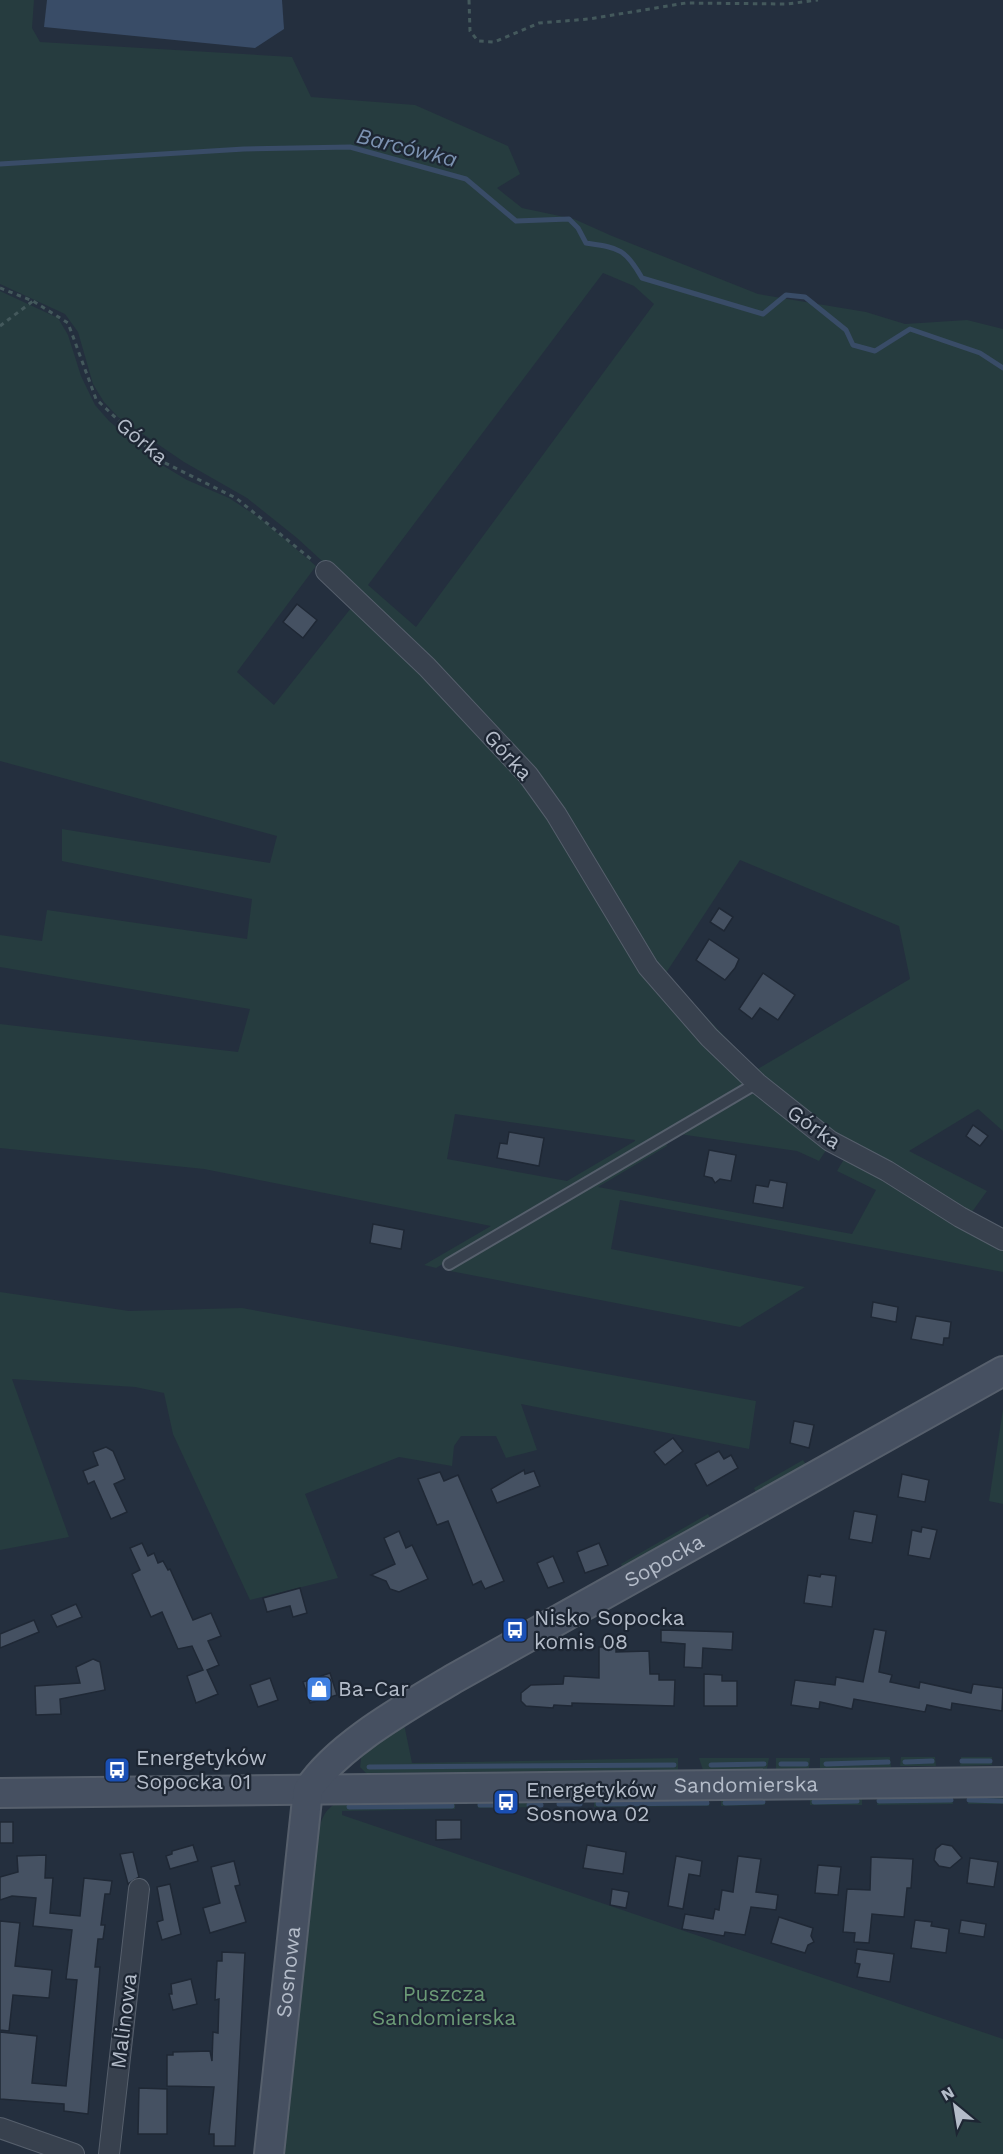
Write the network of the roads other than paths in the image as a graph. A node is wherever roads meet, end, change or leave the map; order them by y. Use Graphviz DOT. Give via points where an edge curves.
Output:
graph roads {
  1 [pos="326,571"];
  2 [pos="757,1083"];
  3 [pos="1003,1240"];
  4 [pos="449,1264"];
  5 [pos="1003,1371"];
  6 [pos="1003,1782"];
  7 [pos="308,1790"];
  8 [pos="0,1793"];
  9 [pos="139,1889"];
  10 [pos="0,2128"];
  11 [pos="74,2154"];
  12 [pos="109,2154"];
  13 [pos="269,2154"];
  1 -- 2 [label="street, Górka" via="427,667 528,775 556,814 648,967 708,1037"];
  2 -- 3 [label="street, Górka" via="830,1141"];
  2 -- 4 [label="lane"];
  5 -- 7 [label="street, Sopocka" via="443,1685 368,1733 316,1778"];
  6 -- 7 [label="street, Sandomierska"];
  7 -- 8 [label="street, Sandomierska"];
  7 -- 13 [label="street, Sosnowa"];
  9 -- 12 [label="street, Malinowa"];
  10 -- 11 [label="street"];
}
